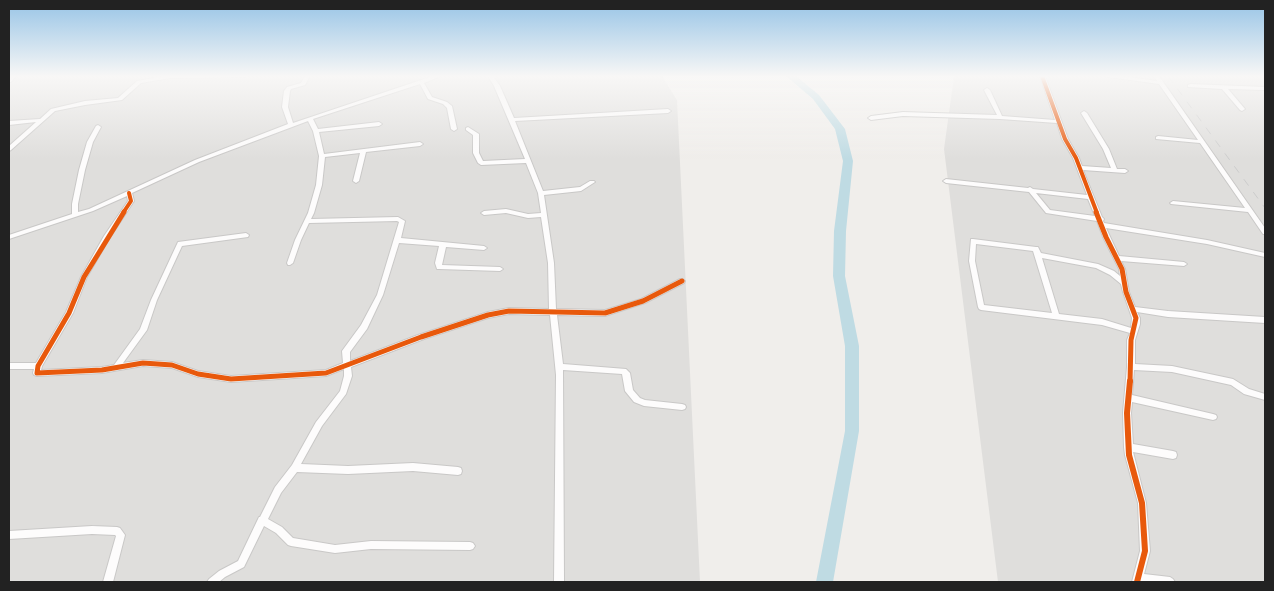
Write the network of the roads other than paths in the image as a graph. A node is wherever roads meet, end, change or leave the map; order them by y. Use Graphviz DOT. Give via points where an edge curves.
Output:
graph roads {
  1 [pos="93,104"];
  2 [pos="286,104"];
  3 [pos="357,104"];
  4 [pos="446,104"];
  5 [pos="504,104"];
  6 [pos="994,104"];
  7 [pos="1052,104"];
  8 [pos="1175,104"];
  9 [pos="1237,104"];
  10 [pos="1242,109"];
  11 [pos="668,111"];
  12 [pos="1084,114"];
  13 [pos="1000,116"];
  14 [pos="871,118"];
  15 [pos="310,119"];
  16 [pos="43,120"];
  17 [pos="512,120"];
  18 [pos="1059,122"];
  19 [pos="9,124"];
  20 [pos="379,124"];
  21 [pos="291,125"];
  22 [pos="98,127"];
  23 [pos="454,129"];
  24 [pos="468,129"];
  25 [pos="316,131"];
  26 [pos="1158,138"];
  27 [pos="1203,142"];
  28 [pos="420,144"];
  29 [pos="9,149"];
  30 [pos="363,152"];
  31 [pos="322,156"];
  32 [pos="528,161"];
  33 [pos="1080,168"];
  34 [pos="1115,170"];
  35 [pos="1124,171"];
  36 [pos="356,181"];
  37 [pos="946,181"];
  38 [pos="592,182"];
  39 [pos="1030,189"];
  40 [pos="129,193"];
  41 [pos="542,193"];
  42 [pos="1091,196"];
  43 [pos="1173,203"];
  44 [pos="1248,210"];
  45 [pos="484,213"];
  46 [pos="75,215"];
  47 [pos="544,215"];
  48 [pos="308,221"];
  49 [pos="1101,222"];
  50 [pos="1265,232"];
  51 [pos="246,235"];
  52 [pos="9,236"];
  53 [pos="396,240"];
  54 [pos="443,244"];
  55 [pos="484,248"];
  56 [pos="1037,255"];
  57 [pos="1265,255"];
  58 [pos="1117,258"];
  59 [pos="290,263"];
  60 [pos="1184,264"];
  61 [pos="500,269"];
  62 [pos="682,281"];
  63 [pos="1124,283"];
  64 [pos="1134,309"];
  65 [pos="553,313"];
  66 [pos="1056,316"];
  67 [pos="1265,320"];
  68 [pos="1134,331"];
  69 [pos="9,366"];
  70 [pos="38,366"];
  71 [pos="346,366"];
  72 [pos="560,367"];
  73 [pos="1132,367"];
  74 [pos="116,368"];
  75 [pos="1265,397"];
  76 [pos="1130,398"];
  77 [pos="682,407"];
  78 [pos="1213,417"];
  79 [pos="1128,447"];
  80 [pos="1173,455"];
  81 [pos="295,468"];
  82 [pos="458,471"];
  83 [pos="262,520"];
  84 [pos="9,535"];
  85 [pos="470,546"];
  86 [pos="1137,580"];
  87 [pos="108,582"];
  88 [pos="212,582"];
  89 [pos="559,582"];
  90 [pos="1170,582"];
  1 -- 16 [label="street" via="55,110"];
  2 -- 21 [label="street"];
  3 -- 15 [label="street"];
  4 -- 23 [label="street" via="450,107"];
  5 -- 17 [label="street"];
  6 -- 13 [label="street"];
  7 -- 18 [label="street"];
  8 -- 27 [label="street"];
  9 -- 10 [label="street"];
  11 -- 17 [label="street"];
  12 -- 34 [label="street"];
  13 -- 14 [label="street" via="903,114"];
  13 -- 18 [label="street"];
  15 -- 21 [label="street"];
  15 -- 25 [label="street"];
  16 -- 19 [label="street"];
  16 -- 29 [label="street"];
  17 -- 32 [label="street"];
  18 -- 33 [label="street"];
  20 -- 25 [label="street"];
  21 -- 40 [label="street" via="197,161"];
  22 -- 46 [label="street" via="82,170"];
  24 -- 32 [label="street" via="476,134 476,154 481,164"];
  25 -- 31 [label="street"];
  26 -- 27 [label="street"];
  27 -- 44 [label="street"];
  28 -- 30 [label="street"];
  30 -- 31 [label="street"];
  30 -- 36 [label="street"];
  31 -- 48 [label="street" via="319,185"];
  32 -- 41 [label="street"];
  33 -- 34 [label="street"];
  33 -- 42 [label="street"];
  34 -- 35 [label="street"];
  37 -- 39 [label="street"];
  38 -- 41 [label="street" via="582,189"];
  39 -- 42 [label="street"];
  39 -- 49 [label="street" via="1048,212"];
  40 -- 46 [label="street"];
  40 -- 70 [label="street" via="130,201 88,269 69,313"];
  41 -- 47 [label="street"];
  42 -- 49 [label="street"];
  43 -- 44 [label="street"];
  44 -- 50 [label="street"];
  45 -- 47 [label="street" via="506,211 528,216"];
  46 -- 52 [label="street"];
  47 -- 65 [label="street" via="551,263"];
  48 -- 53 [label="street" via="398,219 402,224"];
  48 -- 59 [label="street"];
  49 -- 57 [label="street"];
  49 -- 58 [label="street"];
  51 -- 74 [label="street" via="180,244 143,330"];
  53 -- 54 [label="street"];
  53 -- 71 [label="street" via="380,294 364,327 346,351"];
  54 -- 55 [label="street"];
  54 -- 61 [label="street" via="439,267"];
  56 -- 63 [label="street" via="1098,266 1112,272"];
  56 -- 66 [label="street"];
  56 -- 66 [label="street" via="1036,250 973,241 972,261 981,307"];
  58 -- 60 [label="street"];
  58 -- 63 [label="street"];
  62 -- 65 [label="street" via="624,309 605,313"];
  63 -- 64 [label="street"];
  64 -- 67 [label="street"];
  64 -- 68 [label="street"];
  65 -- 71 [label="street" via="509,311 488,315"];
  65 -- 72 [label="street"];
  66 -- 68 [label="street" via="1102,322"];
  68 -- 73 [label="street"];
  69 -- 70 [label="street"];
  70 -- 74 [label="street" via="37,373"];
  71 -- 74 [label="street" via="326,373 248,379 198,374 172,365 143,363"];
  71 -- 81 [label="street" via="348,376 343,392 318,424"];
  72 -- 77 [label="street" via="623,371 629,391 637,400"];
  72 -- 89 [label="street"];
  73 -- 75 [label="street" via="1172,369 1233,382 1247,392"];
  73 -- 76 [label="street"];
  76 -- 78 [label="street"];
  76 -- 79 [label="street"];
  79 -- 80 [label="street"];
  79 -- 86 [label="street" via="1142,503 1145,551"];
  81 -- 82 [label="street" via="413,467"];
  81 -- 83 [label="street" via="278,490"];
  83 -- 85 [label="street" via="291,542 335,549 371,545"];
  83 -- 88 [label="street" via="241,564"];
  84 -- 87 [label="street" via="117,531 121,535"];
  86 -- 90 [label="street"];
}
